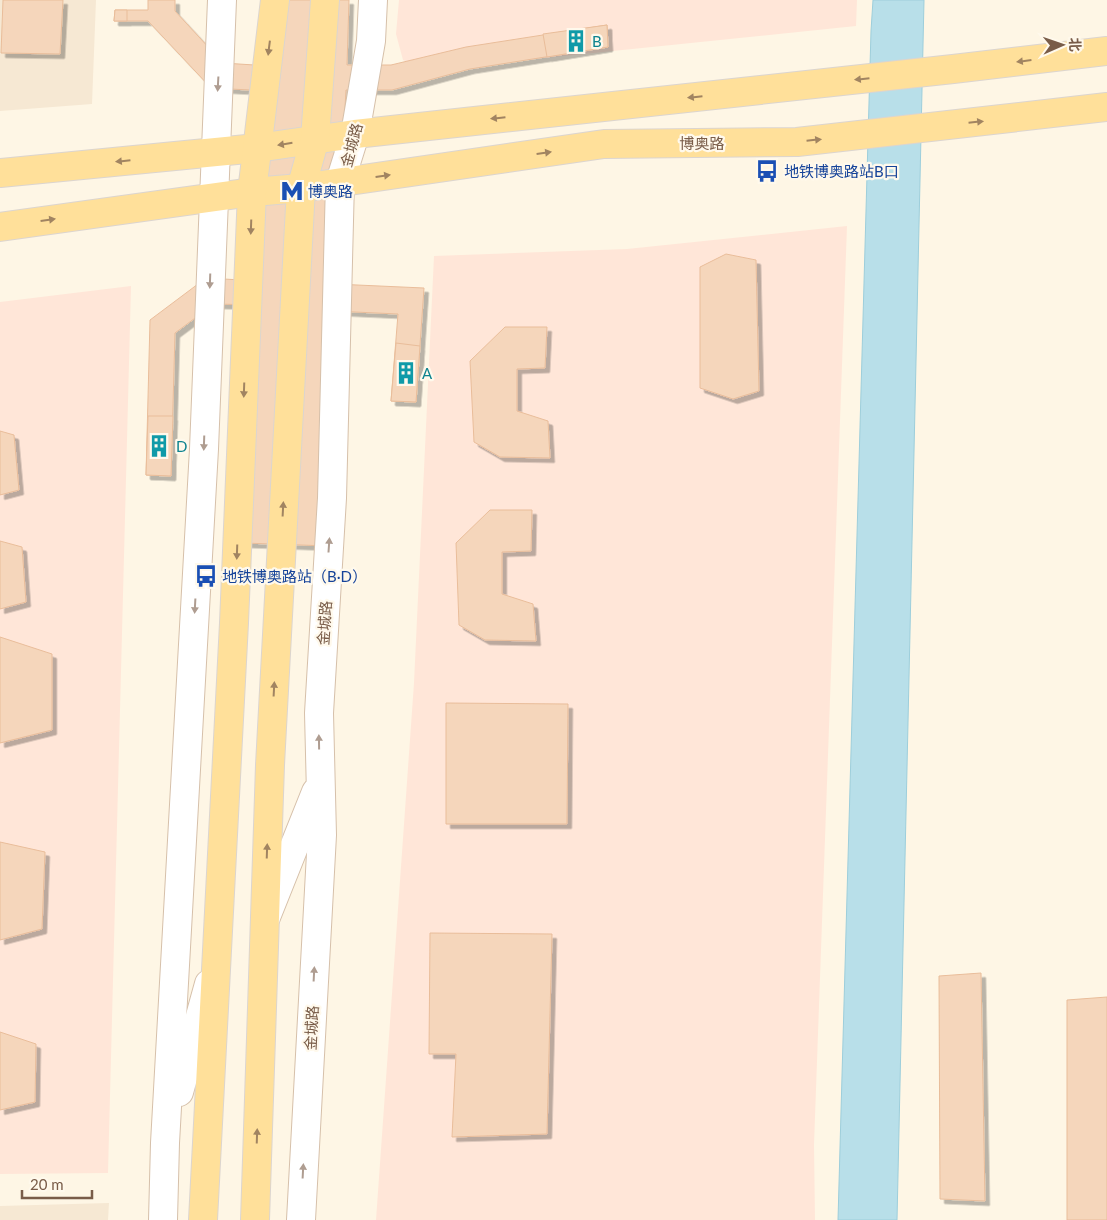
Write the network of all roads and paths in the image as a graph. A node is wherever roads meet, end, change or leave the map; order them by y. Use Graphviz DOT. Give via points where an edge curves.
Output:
graph roads {
  1 [pos="222,0"];
  2 [pos="274,0"];
  3 [pos="325,0"];
  4 [pos="373,0"];
  5 [pos="1107,51"];
  6 [pos="1107,107"];
  7 [pos="356,134"];
  8 [pos="315,139"];
  9 [pos="257,148"];
  10 [pos="214,152"];
  11 [pos="0,173"];
  12 [pos="340,182"];
  13 [pos="301,188"];
  14 [pos="252,192"];
  15 [pos="213,198"];
  16 [pos="0,227"];
  17 [pos="320,781"];
  18 [pos="264,920"];
  19 [pos="215,964"];
  20 [pos="165,1143"];
  21 [pos="163,1220"];
  22 [pos="202,1220"];
  23 [pos="255,1220"];
  24 [pos="301,1220"];
  1 -- 10 [label="main road, one-way"];
  2 -- 9 [label="main road, one-way"];
  3 -- 8 [label="main road"];
  4 -- 7 [label="main road, 金城路" via="371,41"];
  5 -- 7 [label="main road, one-way"];
  12 -- 6 [label="main road, 博奥路, one-way" via="604,144 797,142"];
  7 -- 8 [label="main road"];
  7 -- 12 [label="main road, 金城路"];
  8 -- 9 [label="main road, one-way"];
  8 -- 13 [label="main road"];
  9 -- 10 [label="main road"];
  9 -- 14 [label="main road"];
  10 -- 11 [label="main road, one-way"];
  10 -- 15 [label="main road"];
  12 -- 13 [label="main road, 博奥路"];
  17 -- 12 [label="main road, 金城路, one-way" via="318,713 332,498"];
  13 -- 14 [label="main road, 博奥路"];
  18 -- 13 [label="main road, one-way"];
  14 -- 15 [label="main road, 博奥路"];
  14 -- 19 [label="main road, one-way" via="234,624"];
  16 -- 15 [label="main road, 博奥路, one-way"];
  15 -- 20 [label="main road, one-way" via="203,469"];
  17 -- 18 [label="main road"];
  24 -- 17 [label="main road, 金城路, one-way" via="322,835"];
  23 -- 18 [label="main road, one-way"];
  19 -- 20 [label="main road"];
  19 -- 22 [label="main road"];
  20 -- 21 [label="main road"];
}
